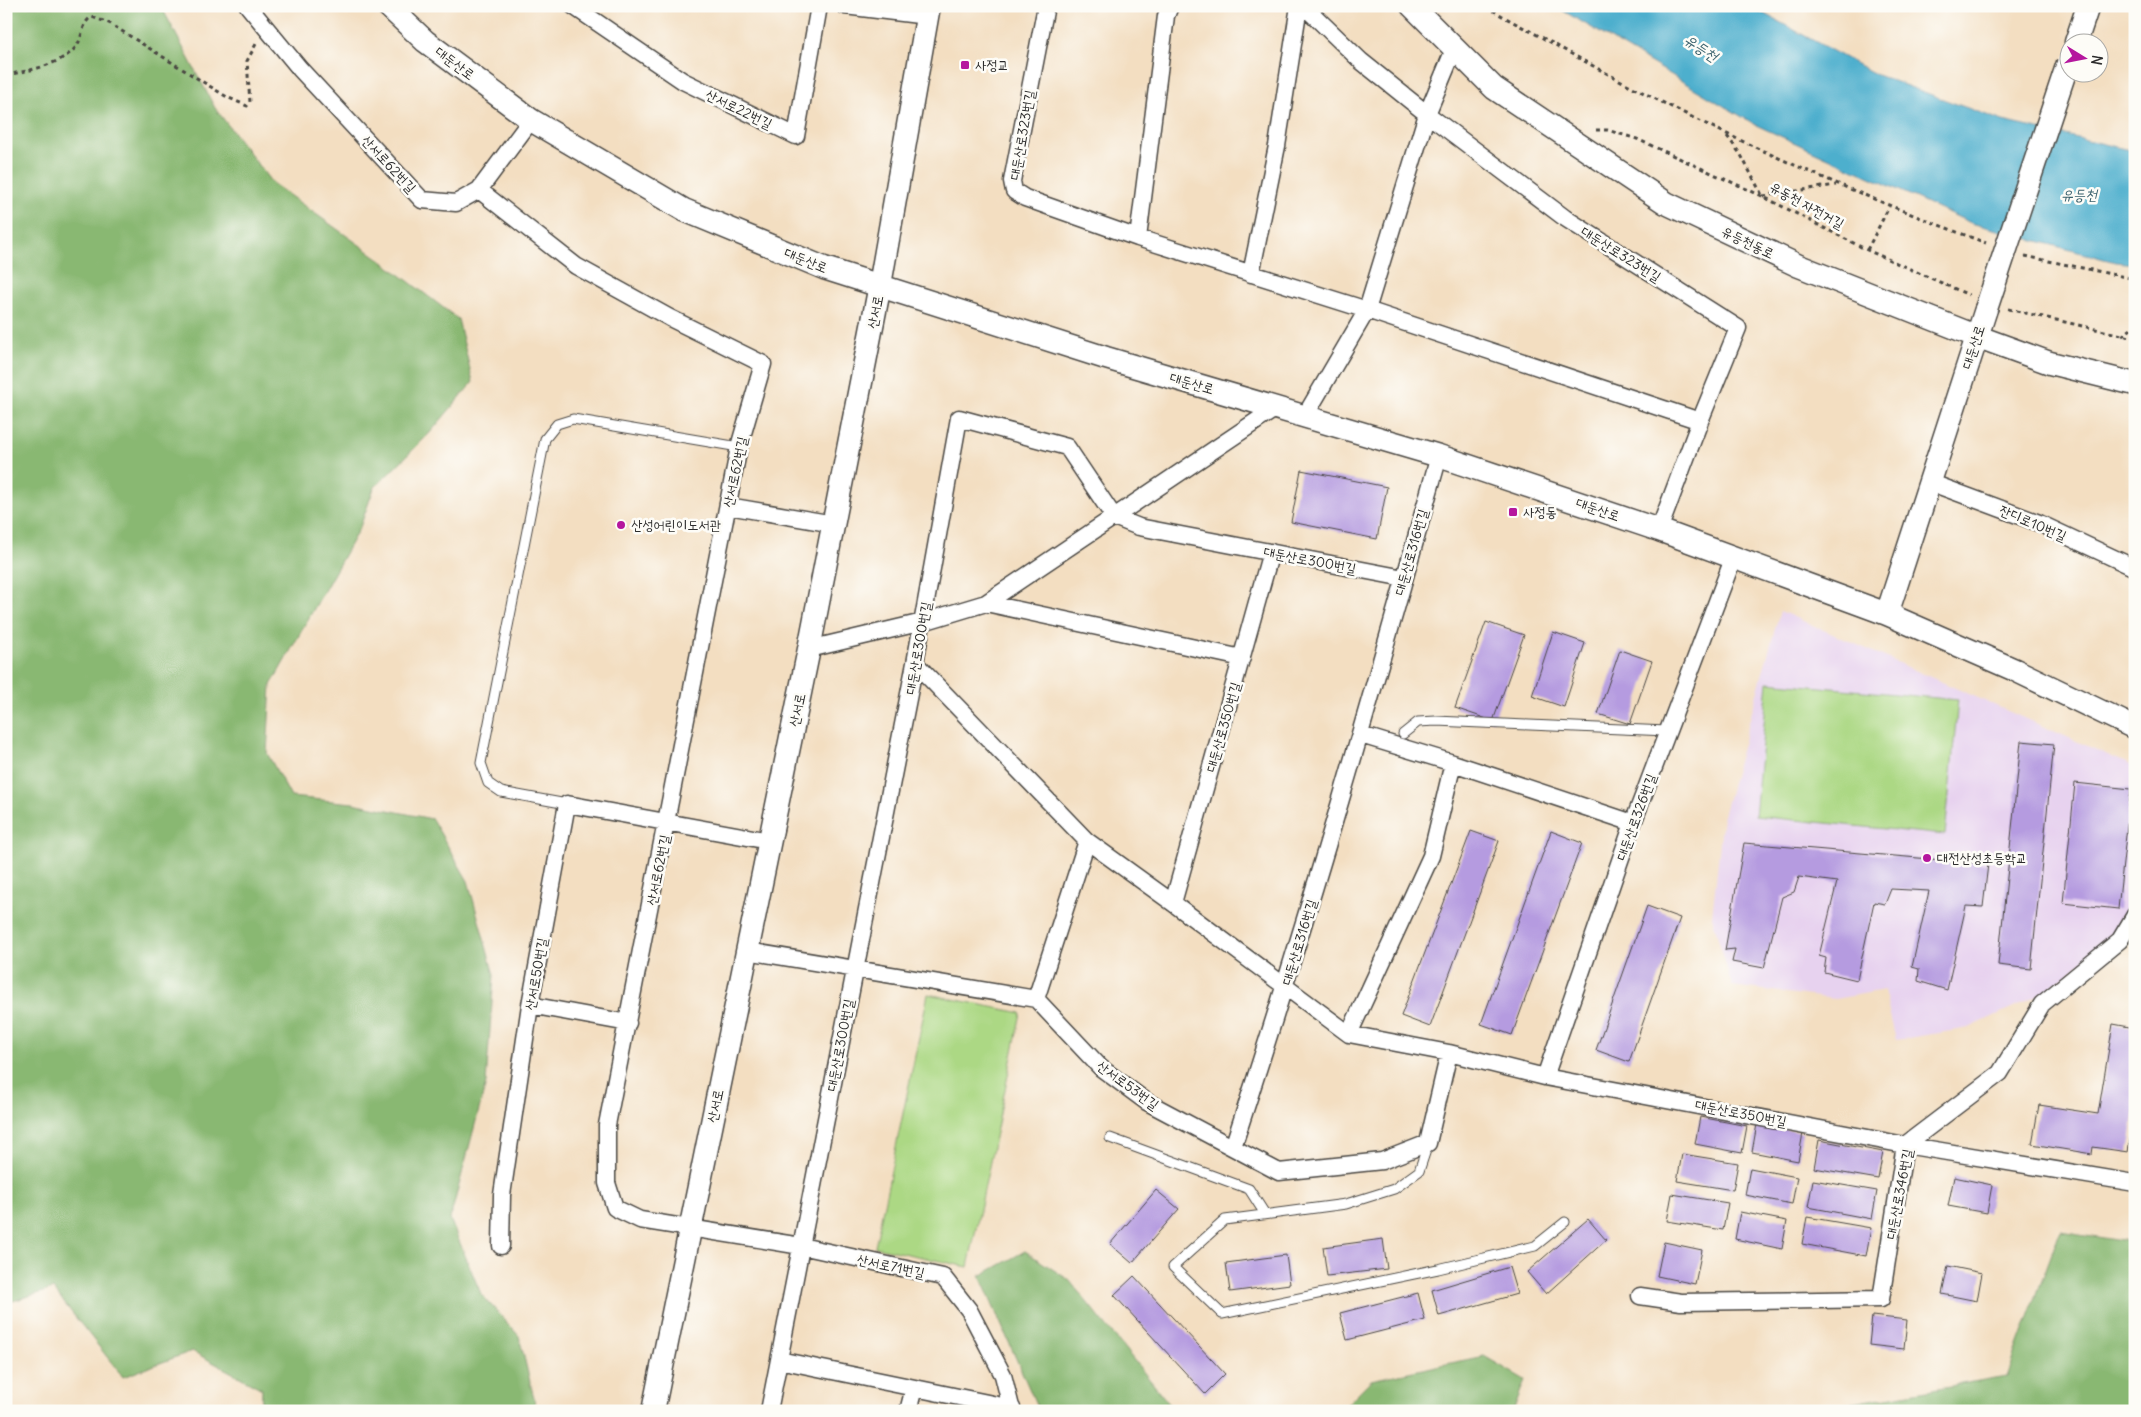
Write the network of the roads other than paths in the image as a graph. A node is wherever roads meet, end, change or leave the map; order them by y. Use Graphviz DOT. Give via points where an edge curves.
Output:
graph roads {
  1 [pos="248,6"];
  2 [pos="388,6"];
  3 [pos="573,6"];
  4 [pos="819,6"];
  5 [pos="845,6"];
  6 [pos="1046,6"];
  7 [pos="1170,6"];
  8 [pos="1299,6"];
  9 [pos="1304,6"];
  10 [pos="1412,6"];
  11 [pos="2088,6"];
  12 [pos="928,11"];
  13 [pos="2079,32"];
  14 [pos="1455,47"];
  15 [pos="2062,82"];
  16 [pos="1427,114"];
  17 [pos="531,120"];
  18 [pos="479,190"];
  19 [pos="1138,238"];
  20 [pos="1251,274"];
  21 [pos="880,285"];
  22 [pos="1367,310"];
  23 [pos="1976,336"];
  24 [pos="2135,384"];
  25 [pos="1276,408"];
  26 [pos="1306,416"];
  27 [pos="1700,421"];
  28 [pos="739,447"];
  29 [pos="1438,456"];
  30 [pos="1930,482"];
  31 [pos="728,506"];
  32 [pos="1114,517"];
  33 [pos="834,524"];
  34 [pos="1659,530"];
  35 [pos="1271,552"];
  36 [pos="1733,558"];
  37 [pos="2135,568"];
  38 [pos="1404,578"];
  39 [pos="986,603"];
  40 [pos="1887,614"];
  41 [pos="923,622"];
  42 [pos="809,649"];
  43 [pos="1242,658"];
  44 [pos="915,663"];
  45 [pos="2135,728"];
  46 [pos="1668,731"];
  47 [pos="1403,734"];
  48 [pos="1361,735"];
  49 [pos="1453,763"];
  50 [pos="567,804"];
  51 [pos="668,821"];
  52 [pos="1633,823"];
  53 [pos="769,841"];
  54 [pos="1087,841"];
  55 [pos="1173,903"];
  56 [pos="2135,914"];
  57 [pos="746,951"];
  58 [pos="855,969"];
  59 [pos="1286,987"];
  60 [pos="1036,999"];
  61 [pos="530,1005"];
  62 [pos="628,1023"];
  63 [pos="1349,1034"];
  64 [pos="1449,1053"];
  65 [pos="1546,1077"];
  66 [pos="1110,1138"];
  67 [pos="1428,1143"];
  68 [pos="1906,1145"];
  69 [pos="1233,1147"];
  70 [pos="2135,1183"];
  71 [pos="1265,1214"];
  72 [pos="1565,1222"];
  73 [pos="689,1228"];
  74 [pos="501,1246"];
  75 [pos="802,1246"];
  76 [pos="1640,1296"];
  77 [pos="779,1360"];
  78 [pos="914,1388"];
  79 [pos="1012,1409"];
  80 [pos="653,1411"];
  81 [pos="769,1411"];
  82 [pos="908,1411"];
  1 -- 18 [label="street, 산서로62번길" via="300,69 422,200 456,203"];
  2 -- 17 [label="main road, 대둔산로" via="425,41"];
  3 -- 4 [label="street, 산서로22번길" via="684,81 796,136"];
  5 -- 12 [label="street"];
  6 -- 19 [label="street, 대둔산로323번길" via="1012,181 1014,191 1025,198"];
  7 -- 19 [label="street" via="1166,16"];
  8 -- 20 [label="street" via="1278,146"];
  9 -- 16 [label="street, 대둔산로323번길" via="1361,61"];
  10 -- 14 [label="main road, 유등천동로"];
  11 -- 13 [label="main road"];
  12 -- 21 [label="main road, 산서로"];
  14 -- 16 [label="street"];
  14 -- 23 [label="main road, 유등천동로" via="1494,88 1666,203 1798,266"];
  15 -- 23 [label="main road, 대둔산로, bridge"];
  16 -- 22 [label="street"];
  16 -- 27 [label="street, 대둔산로323번길" via="1565,218 1738,328"];
  17 -- 18 [label="street"];
  17 -- 21 [label="main road, 대둔산로" via="684,210 824,268"];
  18 -- 28 [label="street, 산서로62번길" via="576,266 763,364"];
  19 -- 20 [label="street, 대둔산로323번길"];
  20 -- 22 [label="street, 대둔산로323번길"];
  21 -- 25 [label="main road, 대둔산로" via="1106,358"];
  21 -- 33 [label="main road, 산서로"];
  22 -- 26 [label="street"];
  22 -- 27 [label="street, 대둔산로323번길"];
  23 -- 24 [label="main road, 유등천동로" via="2050,363"];
  23 -- 30 [label="main road, 대둔산로"];
  25 -- 26 [label="main road, 대둔산로"];
  25 -- 32 [label="street"];
  26 -- 29 [label="main road, 대둔산로"];
  27 -- 34 [label="street, 대둔산로323번길"];
  28 -- 31 [label="street, 산서로62번길"];
  28 -- 50 [label="lane" via="573,419 557,424 545,439 481,763 488,783 501,792"];
  29 -- 34 [label="main road, 대둔산로"];
  29 -- 38 [label="street, 대둔산로316번길"];
  30 -- 37 [label="street, 잔디로10번길" via="2039,523"];
  30 -- 40 [label="main road, 대둔산로"];
  31 -- 33 [label="street"];
  31 -- 51 [label="street, 산서로62번길"];
  32 -- 35 [label="street, 대둔산로300번길" via="1139,527"];
  32 -- 39 [label="street"];
  32 -- 41 [label="street, 대둔산로300번길" via="1067,448 959,418"];
  33 -- 42 [label="main road, 산서로"];
  34 -- 36 [label="main road, 대둔산로"];
  35 -- 38 [label="street, 대둔산로300번길"];
  35 -- 43 [label="street, 대둔산로350번길"];
  36 -- 40 [label="main road, 대둔산로"];
  36 -- 46 [label="street, 대둔산로326번길"];
  38 -- 48 [label="street, 대둔산로316번길"];
  39 -- 41 [label="street"];
  39 -- 43 [label="street"];
  40 -- 45 [label="main road, 대둔산로" via="2016,670"];
  41 -- 42 [label="street"];
  41 -- 44 [label="street, 대둔산로300번길"];
  42 -- 53 [label="main road, 산서로"];
  43 -- 55 [label="street, 대둔산로350번길"];
  44 -- 54 [label="street, 대둔산로350번길"];
  44 -- 58 [label="street, 대둔산로300번길"];
  46 -- 47 [label="lane" via="1436,721 1418,722"];
  46 -- 52 [label="street, 대둔산로326번길"];
  48 -- 49 [label="street"];
  48 -- 59 [label="street, 대둔산로316번길"];
  49 -- 52 [label="street"];
  49 -- 63 [label="street" via="1431,856"];
  50 -- 51 [label="street"];
  50 -- 61 [label="street, 산서로50번길"];
  51 -- 53 [label="street"];
  51 -- 62 [label="street, 산서로62번길"];
  52 -- 65 [label="street, 대둔산로326번길"];
  53 -- 57 [label="main road, 산서로"];
  54 -- 55 [label="street, 대둔산로350번길"];
  54 -- 60 [label="street"];
  55 -- 59 [label="street, 대둔산로350번길"];
  56 -- 68 [label="street, 대둔산로346번길" via="2120,940 2042,1004 2000,1073"];
  57 -- 58 [label="street"];
  57 -- 73 [label="main road, 산서로"];
  58 -- 60 [label="street"];
  58 -- 75 [label="street, 대둔산로300번길"];
  59 -- 63 [label="street, 대둔산로350번길"];
  59 -- 69 [label="street, 대둔산로316번길"];
  60 -- 69 [label="street, 산서로53번길" via="1109,1074 1147,1102"];
  61 -- 62 [label="street"];
  61 -- 74 [label="street, 산서로50번길" via="502,1195"];
  62 -- 73 [label="street, 산서로62번길" via="607,1125 607,1183 615,1208 640,1220"];
  63 -- 64 [label="street, 대둔산로350번길"];
  64 -- 65 [label="street, 대둔산로350번길"];
  64 -- 67 [label="street"];
  65 -- 68 [label="street, 대둔산로350번길"];
  66 -- 71 [label="lane" via="1249,1189"];
  67 -- 69 [label="street, 산서로53번길" via="1382,1161 1279,1172"];
  67 -- 71 [label="lane" via="1419,1171 1394,1188 1346,1204"];
  68 -- 70 [label="street, 대둔산로350번길"];
  68 -- 76 [label="street, 대둔산로346번길" via="1881,1300 1681,1302"];
  71 -- 72 [label="lane" via="1225,1220 1173,1267 1222,1314 1535,1246"];
  73 -- 75 [label="street, 산서로71번길"];
  73 -- 80 [label="main road, 산서로"];
  75 -- 77 [label="street, 대둔산로300번길"];
  75 -- 79 [label="street, 산서로71번길" via="943,1277 969,1310 1003,1375"];
  77 -- 78 [label="street"];
  77 -- 81 [label="street, 대둔산로300번길"];
  78 -- 79 [label="street"];
  78 -- 82 [label="street"];
}
